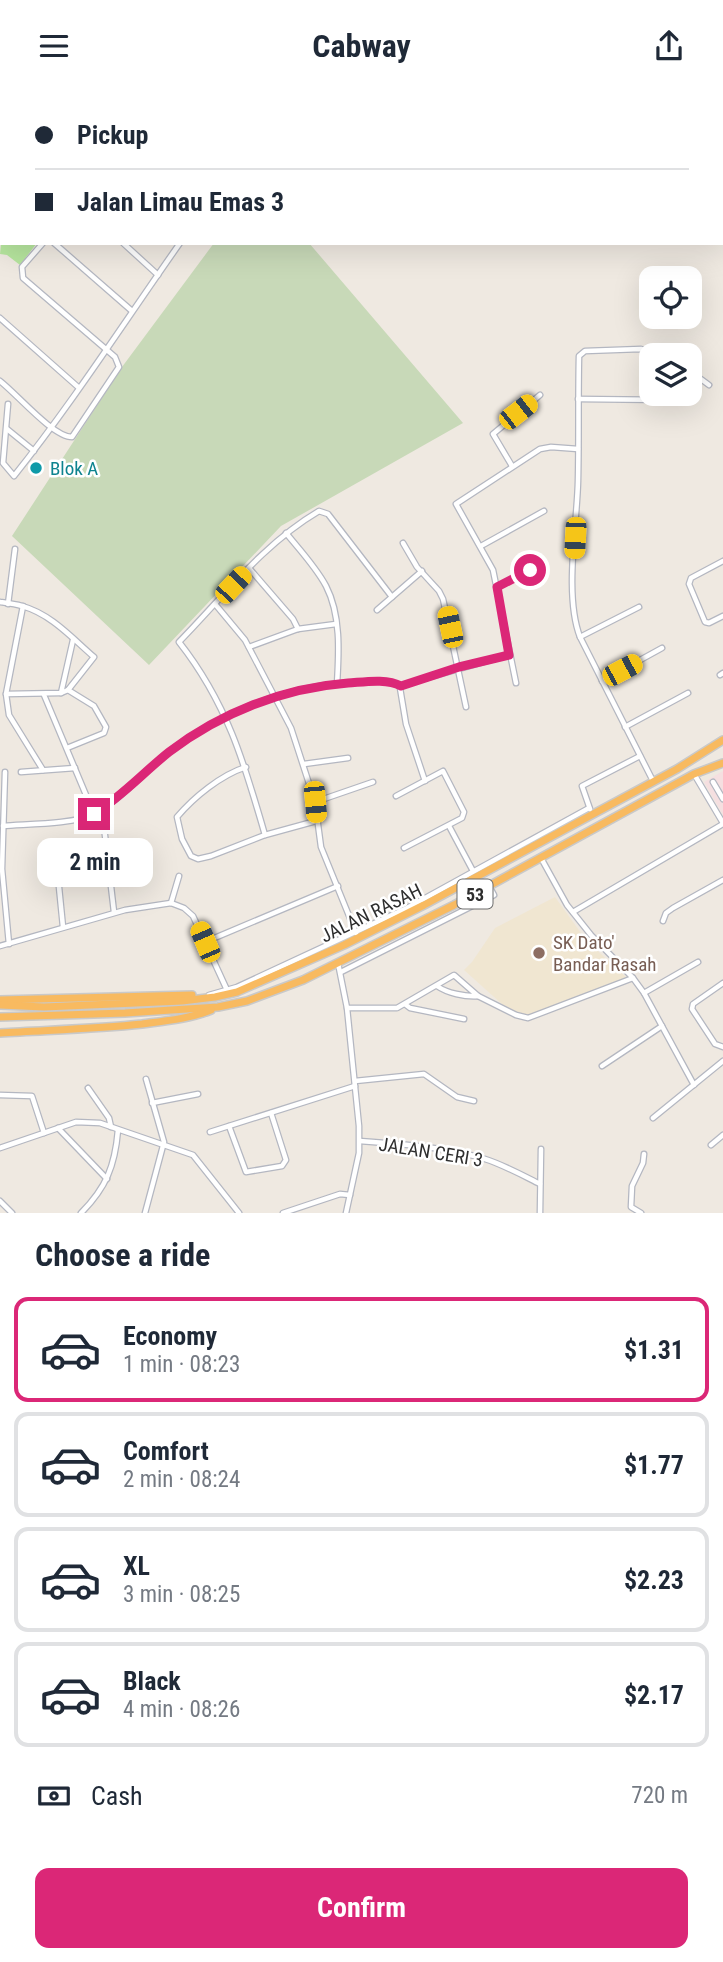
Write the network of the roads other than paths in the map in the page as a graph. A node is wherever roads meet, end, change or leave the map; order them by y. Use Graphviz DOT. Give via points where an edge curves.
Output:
graph roads {
  1 [pos="42,245"];
  2 [pos="56,245"];
  3 [pos="125,245"];
  4 [pos="179,245"];
  5 [pos="158,275"];
  6 [pos="132,311"];
  7 [pos="0,318"];
  8 [pos="105,349"];
  9 [pos="639,349"];
  10 [pos="702,380"];
  11 [pos="0,381"];
  12 [pos="709,385"];
  13 [pos="78,387"];
  14 [pos="540,395"];
  15 [pos="578,399"];
  16 [pos="639,400"];
  17 [pos="8,404"];
  18 [pos="51,426"];
  19 [pos="6,429"];
  20 [pos="578,449"];
  21 [pos="34,451"];
  22 [pos="512,466"];
  23 [pos="544,511"];
  24 [pos="286,533"];
  25 [pos="403,543"];
  26 [pos="481,545"];
  27 [pos="15,549"];
  28 [pos="723,561"];
  29 [pos="249,568"];
  30 [pos="530,570"];
  31 [pos="422,571"];
  32 [pos="497,587"];
  33 [pos="392,597"];
  34 [pos="0,602"];
  35 [pos="8,604"];
  36 [pos="215,604"];
  37 [pos="23,606"];
  38 [pos="639,607"];
  39 [pos="377,610"];
  40 [pos="723,616"];
  41 [pos="336,624"];
  42 [pos="298,629"];
  43 [pos="580,636"];
  44 [pos="73,639"];
  45 [pos="249,647"];
  46 [pos="662,648"];
  47 [pos="509,655"];
  48 [pos="459,667"];
  49 [pos="602,681"];
  50 [pos="516,683"];
  51 [pos="337,684"];
  52 [pos="401,686"];
  53 [pos="68,690"];
  54 [pos="688,693"];
  55 [pos="6,694"];
  56 [pos="61,694"];
  57 [pos="44,695"];
  58 [pos="276,698"];
  59 [pos="466,707"];
  60 [pos="225,715"];
  61 [pos="625,727"];
  62 [pos="723,740"];
  63 [pos="66,748"];
  64 [pos="640,757"];
  65 [pos="348,758"];
  66 [pos="723,763"];
  67 [pos="304,764"];
  68 [pos="246,767"];
  69 [pos="75,768"];
  70 [pos="43,770"];
  71 [pos="5,772"];
  72 [pos="21,772"];
  73 [pos="694,774"];
  74 [pos="425,781"];
  75 [pos="373,782"];
  76 [pos="653,782"];
  77 [pos="713,782"];
  78 [pos="396,796"];
  79 [pos="723,799"];
  80 [pos="315,802"];
  81 [pos="591,811"];
  82 [pos="96,813"];
  83 [pos="316,821"];
  84 [pos="723,824"];
  85 [pos="448,825"];
  86 [pos="3,826"];
  87 [pos="265,835"];
  88 [pos="55,847"];
  89 [pos="404,848"];
  90 [pos="541,858"];
  91 [pos="472,871"];
  92 [pos="179,876"];
  93 [pos="723,880"];
  94 [pos="338,885"];
  95 [pos="489,886"];
  96 [pos="171,903"];
  97 [pos="454,905"];
  98 [pos="114,912"];
  99 [pos="572,912"];
  100 [pos="458,914"];
  101 [pos="663,922"];
  102 [pos="63,927"];
  103 [pos="356,933"];
  104 [pos="205,942"];
  105 [pos="9,944"];
  106 [pos="0,946"];
  107 [pos="698,962"];
  108 [pos="338,963"];
  109 [pos="341,972"];
  110 [pos="633,978"];
  111 [pos="723,983"];
  112 [pos="437,986"];
  113 [pos="227,990"];
  114 [pos="237,992"];
  115 [pos="644,993"];
  116 [pos="208,995"];
  117 [pos="478,996"];
  118 [pos="0,1003"];
  119 [pos="406,1005"];
  120 [pos="218,1007"];
  121 [pos="347,1008"];
  122 [pos="45,1011"];
  123 [pos="0,1018"];
  124 [pos="464,1019"];
  125 [pos="662,1026"];
  126 [pos="0,1033"];
  127 [pos="723,1047"];
  128 [pos="723,1061"];
  129 [pos="602,1066"];
  130 [pos="146,1079"];
  131 [pos="355,1083"];
  132 [pos="694,1085"];
  133 [pos="89,1088"];
  134 [pos="198,1094"];
  135 [pos="0,1095"];
  136 [pos="474,1101"];
  137 [pos="152,1103"];
  138 [pos="271,1113"];
  139 [pos="653,1118"];
  140 [pos="229,1126"];
  141 [pos="58,1128"];
  142 [pos="111,1128"];
  143 [pos="118,1131"];
  144 [pos="210,1132"];
  145 [pos="44,1133"];
  146 [pos="723,1135"];
  147 [pos="360,1141"];
  148 [pos="711,1145"];
  149 [pos="163,1146"];
  150 [pos="0,1148"];
  151 [pos="541,1149"];
  152 [pos="644,1154"];
  153 [pos="107,1179"];
  154 [pos="540,1184"];
  155 [pos="350,1195"];
  156 [pos="0,1201"];
  157 [pos="12,1213"];
  158 [pos="81,1213"];
  159 [pos="145,1213"];
  160 [pos="239,1213"];
  161 [pos="283,1213"];
  162 [pos="346,1213"];
  163 [pos="540,1213"];
  164 [pos="641,1213"];
  1 -- 8 [label="street" via="22,267 23,278"];
  2 -- 6 [label="street"];
  3 -- 5 [label="street"];
  4 -- 5 [label="street"];
  5 -- 6 [label="street"];
  6 -- 8 [label="street"];
  7 -- 13 [label="street"];
  8 -- 13 [label="street"];
  8 -- 18 [label="street" via="119,367 75,435 65,437"];
  9 -- 15 [label="street" via="583,351"];
  10 -- 12 [label="street"];
  11 -- 18 [label="street"];
  13 -- 18 [label="street"];
  14 -- 22 [label="street" via="493,434"];
  15 -- 16 [label="street"];
  15 -- 20 [label="street"];
  17 -- 19 [label="street"];
  18 -- 21 [label="street"];
  19 -- 21 [label="street"];
  19 -- 21 [label="street" via="3,463 14,476"];
  20 -- 22 [label="street" via="547,447"];
  20 -- 43 [label="street" via="573,583"];
  22 -- 26 [label="street" via="456,505"];
  23 -- 26 [label="street"];
  24 -- 29 [label="street"];
  24 -- 33 [label="street" via="323,511"];
  24 -- 41 [label="street" via="325,583"];
  25 -- 31 [label="street"];
  26 -- 32 [label="street"];
  27 -- 35 [label="street"];
  28 -- 40 [label="street" via="691,578 689,584 705,622"];
  29 -- 36 [label="street"];
  29 -- 42 [label="street"];
  30 -- 32 [label="street"];
  31 -- 33 [label="street"];
  31 -- 48 [label="street" via="443,599"];
  32 -- 47 [label="street"];
  33 -- 39 [label="street"];
  34 -- 35 [label="street"];
  35 -- 37 [label="street"];
  36 -- 45 [label="street"];
  36 -- 60 [label="street" via="179,642"];
  37 -- 44 [label="street" via="54,622"];
  37 -- 55 [label="street"];
  38 -- 43 [label="street"];
  41 -- 42 [label="street"];
  41 -- 51 [label="street"];
  42 -- 45 [label="street"];
  43 -- 49 [label="street"];
  44 -- 53 [label="street" via="94,657"];
  44 -- 56 [label="street"];
  45 -- 58 [label="street"];
  46 -- 49 [label="street"];
  47 -- 48 [label="street"];
  47 -- 50 [label="street"];
  48 -- 52 [label="street"];
  48 -- 59 [label="street"];
  49 -- 61 [label="street"];
  51 -- 52 [label="street" via="390,682"];
  51 -- 58 [label="street"];
  52 -- 74 [label="street" via="406,725"];
  53 -- 56 [label="street"];
  53 -- 63 [label="street" via="94,706 106,727 104,733"];
  54 -- 61 [label="street"];
  55 -- 57 [label="street"];
  55 -- 70 [label="street" via="9,715"];
  56 -- 57 [label="street"];
  57 -- 63 [label="street"];
  58 -- 60 [label="street"];
  58 -- 67 [label="street"];
  60 -- 68 [label="street"];
  60 -- 82 [label="street" via="169,753"];
  61 -- 64 [label="street"];
  62 -- 76 [label="highway, JALAN RASAH / 53"];
  63 -- 69 [label="street"];
  64 -- 76 [label="street"];
  64 -- 81 [label="street" via="583,785"];
  65 -- 67 [label="street"];
  66 -- 73 [label="highway, JALAN RASAH / 53"];
  67 -- 80 [label="street"];
  68 -- 87 [label="street"];
  68 -- 87 [label="street" via="199,796 178,814 177,823 195,859"];
  69 -- 70 [label="street"];
  69 -- 82 [label="street"];
  70 -- 72 [label="street"];
  71 -- 86 [label="street"];
  73 -- 84 [label="street"];
  73 -- 90 [label="highway, JALAN RASAH / 53"];
  74 -- 78 [label="street"];
  74 -- 85 [label="street" via="444,773 464,812"];
  75 -- 80 [label="street"];
  76 -- 81 [label="highway, JALAN RASAH / 53"];
  77 -- 79 [label="street"];
  80 -- 83 [label="street"];
  81 -- 91 [label="street"];
  81 -- 114 [label="highway, JALAN RASAH / 53" via="344,945"];
  82 -- 86 [label="street"];
  82 -- 98 [label="street" via="106,840"];
  83 -- 87 [label="street"];
  83 -- 94 [label="street" via="321,847"];
  84 -- 99 [label="street"];
  85 -- 89 [label="street"];
  85 -- 91 [label="street"];
  86 -- 105 [label="street"];
  88 -- 102 [label="street"];
  90 -- 95 [label="highway, JALAN RASAH / 53"];
  90 -- 99 [label="street"];
  91 -- 103 [label="street"];
  92 -- 96 [label="street"];
  93 -- 101 [label="street" via="673,908"];
  94 -- 103 [label="street"];
  94 -- 104 [label="street"];
  95 -- 97 [label="highway, JALAN RASAH / 53"];
  95 -- 100 [label="street" via="494,895"];
  96 -- 98 [label="street"];
  96 -- 104 [label="street" via="189,911"];
  97 -- 100 [label="street"];
  97 -- 108 [label="highway, JALAN RASAH / 53"];
  98 -- 102 [label="street"];
  99 -- 110 [label="street"];
  100 -- 109 [label="street"];
  102 -- 105 [label="street"];
  103 -- 113 [label="street"];
  104 -- 113 [label="street"];
  105 -- 106 [label="street"];
  107 -- 115 [label="street"];
  108 -- 109 [label="street"];
  108 -- 120 [label="highway, JALAN RASAH / 53" via="247,1001"];
  109 -- 121 [label="street"];
  110 -- 115 [label="street"];
  110 -- 117 [label="street" via="528,1018"];
  111 -- 127 [label="street" via="692,1009 715,1044"];
  112 -- 117 [label="street"];
  112 -- 117 [label="street" via="454,975"];
  112 -- 119 [label="street"];
  113 -- 116 [label="street"];
  114 -- 116 [label="highway"];
  114 -- 122 [label="highway, JALAN RASAH / 53" via="182,1001"];
  115 -- 125 [label="street"];
  116 -- 118 [label="highway"];
  118 -- 122 [label="highway, JALAN RASAH / 53"];
  119 -- 121 [label="street"];
  119 -- 124 [label="street"];
  120 -- 122 [label="highway, JALAN RASAH / 53"];
  120 -- 126 [label="highway" via="171,1020"];
  121 -- 131 [label="street"];
  122 -- 123 [label="highway, JALAN RASAH / 53"];
  125 -- 129 [label="street"];
  125 -- 132 [label="street"];
  128 -- 132 [label="street"];
  130 -- 137 [label="street"];
  131 -- 136 [label="street" via="424,1074 457,1097"];
  131 -- 138 [label="street"];
  131 -- 147 [label="street"];
  132 -- 139 [label="street"];
  133 -- 142 [label="street"];
  134 -- 137 [label="street"];
  135 -- 145 [label="street" via="32,1096"];
  137 -- 149 [label="street"];
  138 -- 140 [label="street"];
  138 -- 140 [label="street" via="286,1160 282,1166 246,1172"];
  140 -- 144 [label="street"];
  141 -- 142 [label="street" via="90,1121"];
  141 -- 145 [label="street"];
  141 -- 153 [label="street"];
  142 -- 143 [label="street"];
  143 -- 149 [label="street"];
  143 -- 153 [label="street"];
  145 -- 150 [label="street"];
  146 -- 148 [label="street"];
  147 -- 154 [label="street, JALAN CERI 3" via="484,1159"];
  147 -- 155 [label="street"];
  149 -- 159 [label="street"];
  149 -- 160 [label="street" via="197,1158"];
  151 -- 154 [label="street"];
  152 -- 164 [label="street" via="632,1186 631,1207"];
  153 -- 158 [label="street"];
  154 -- 163 [label="street"];
  155 -- 161 [label="street" via="340,1194"];
  155 -- 162 [label="street"];
  156 -- 157 [label="street"];
}
